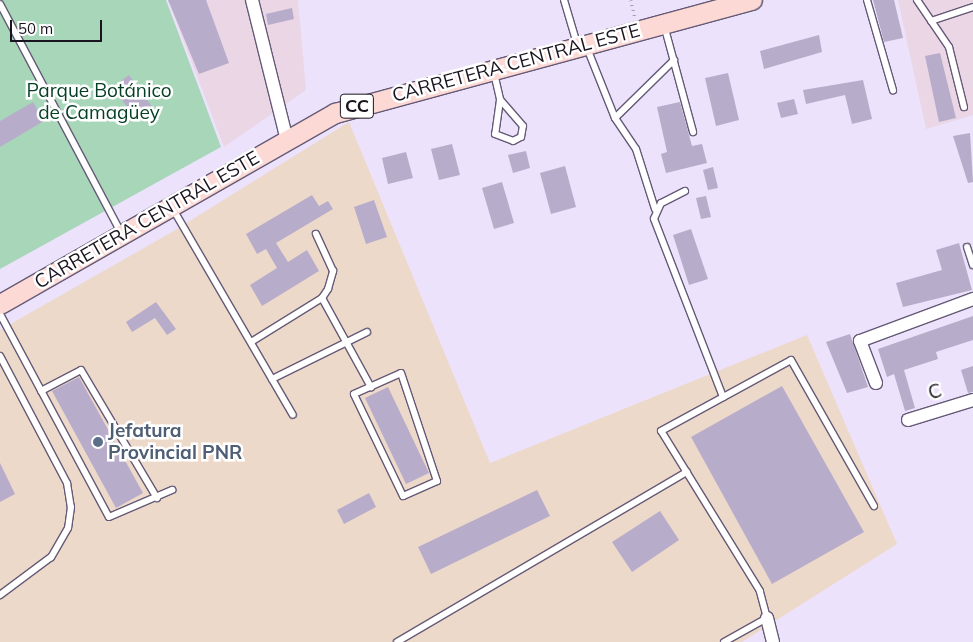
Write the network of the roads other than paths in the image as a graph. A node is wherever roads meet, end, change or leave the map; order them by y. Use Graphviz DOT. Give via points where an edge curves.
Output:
graph roads {
  1 [pos="252,0"];
  2 [pos="564,0"];
  3 [pos="752,0"];
  4 [pos="867,0"];
  5 [pos="917,0"];
  6 [pos="0,4"];
  7 [pos="973,7"];
  8 [pos="931,21"];
  9 [pos="664,24"];
  10 [pos="581,45"];
  11 [pos="674,60"];
  12 [pos="492,67"];
  13 [pos="893,90"];
  14 [pos="500,100"];
  15 [pos="964,107"];
  16 [pos="615,118"];
  17 [pos="693,132"];
  18 [pos="287,140"];
  19 [pos="685,191"];
  20 [pos="171,206"];
  21 [pos="655,209"];
  22 [pos="121,232"];
  23 [pos="316,234"];
  24 [pos="967,247"];
  25 [pos="973,264"];
  26 [pos="322,298"];
  27 [pos="973,299"];
  28 [pos="0,304"];
  29 [pos="0,314"];
  30 [pos="367,332"];
  31 [pos="251,342"];
  32 [pos="346,342"];
  33 [pos="0,356"];
  34 [pos="272,379"];
  35 [pos="876,383"];
  36 [pos="370,387"];
  37 [pos="41,391"];
  38 [pos="723,397"];
  39 [pos="973,400"];
  40 [pos="293,415"];
  41 [pos="908,420"];
  42 [pos="687,472"];
  43 [pos="172,490"];
  44 [pos="157,498"];
  45 [pos="874,506"];
  46 [pos="0,595"];
  47 [pos="767,618"];
  48 [pos="397,642"];
  49 [pos="724,642"];
  50 [pos="773,642"];
  1 -- 18 [label="street"];
  2 -- 10 [label="lane"];
  3 -- 9 [label="main road, CARRETERA CENTRAL ESTE / CC"];
  4 -- 13 [label="lane"];
  5 -- 8 [label="lane"];
  6 -- 22 [label="lane"];
  7 -- 8 [label="lane"];
  8 -- 15 [label="lane" via="949,47"];
  9 -- 10 [label="main road, CARRETERA CENTRAL ESTE / CC"];
  9 -- 11 [label="lane"];
  10 -- 12 [label="main road, CARRETERA CENTRAL ESTE / CC"];
  10 -- 16 [label="lane"];
  11 -- 16 [label="lane"];
  11 -- 17 [label="lane"];
  12 -- 14 [label="lane"];
  12 -- 18 [label="main road, CARRETERA CENTRAL ESTE / CC" via="335,112"];
  14 -- 14 [label="lane" via="494,134 513,141 521,137 523,126"];
  16 -- 21 [label="lane" via="636,149"];
  18 -- 20 [label="main road, CARRETERA CENTRAL ESTE / CC"];
  19 -- 21 [label="lane"];
  20 -- 22 [label="main road, CARRETERA CENTRAL ESTE / CC"];
  20 -- 31 [label="lane"];
  21 -- 38 [label="lane" via="658,234"];
  22 -- 28 [label="main road, CARRETERA CENTRAL ESTE / CC"];
  23 -- 26 [label="lane" via="333,272"];
  24 -- 25 [label="lane"];
  26 -- 31 [label="lane"];
  26 -- 32 [label="lane"];
  27 -- 35 [label="street" via="860,341"];
  29 -- 37 [label="lane"];
  30 -- 32 [label="lane"];
  31 -- 34 [label="lane"];
  32 -- 34 [label="lane"];
  32 -- 36 [label="lane"];
  33 -- 46 [label="lane" via="67,483 71,507 68,528 51,557"];
  34 -- 40 [label="lane"];
  36 -- 36 [label="lane" via="354,394 403,496 437,481 401,373"];
  37 -- 44 [label="lane" via="109,516"];
  37 -- 44 [label="lane" via="81,370"];
  38 -- 42 [label="lane" via="661,431"];
  38 -- 45 [label="lane" via="792,360"];
  39 -- 41 [label="street, C"];
  42 -- 47 [label="lane" via="760,591"];
  42 -- 48 [label="lane"];
  43 -- 44 [label="lane"];
  47 -- 49 [label="lane"];
  47 -- 50 [label="street"];
}
